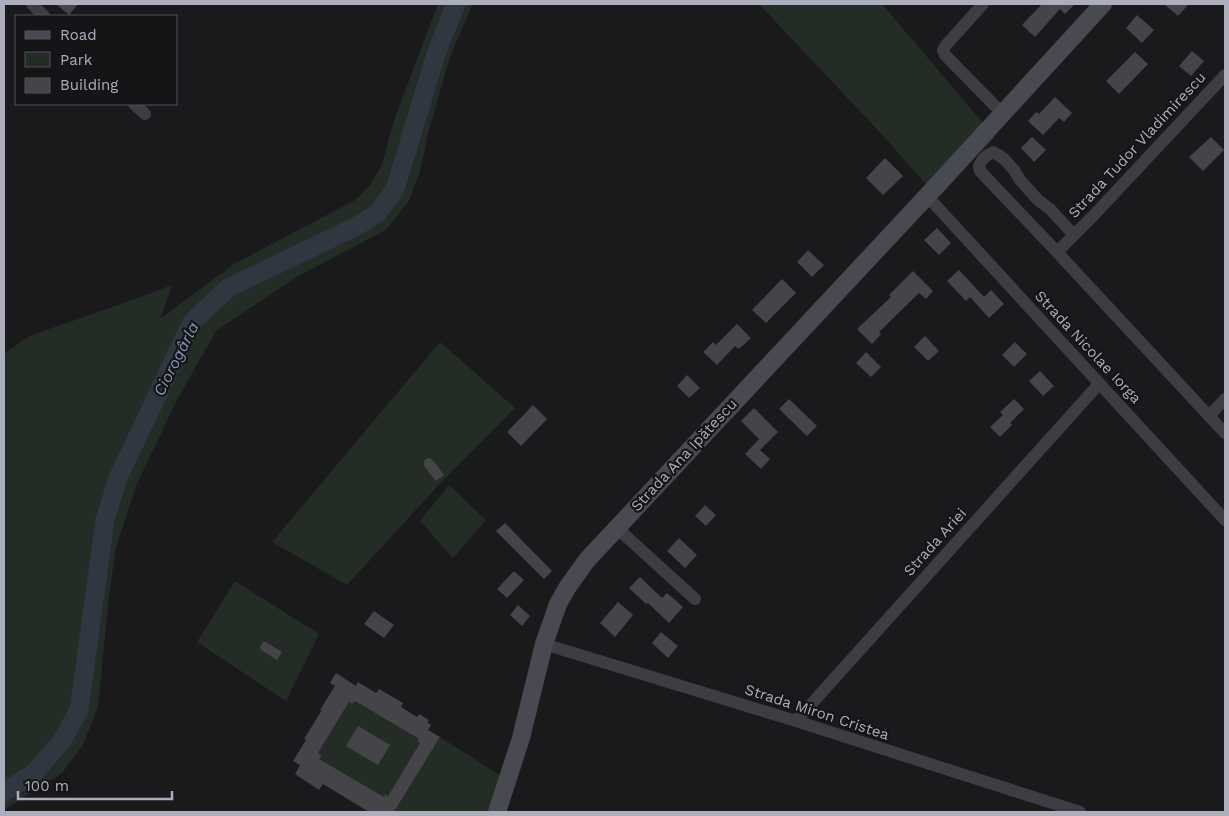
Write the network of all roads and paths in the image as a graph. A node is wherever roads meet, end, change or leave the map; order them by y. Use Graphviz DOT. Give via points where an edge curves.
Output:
graph roads {
  1 [pos="32,4"];
  2 [pos="983,4"];
  3 [pos="1103,4"];
  4 [pos="43,15"];
  5 [pos="1225,75"];
  6 [pos="135,105"];
  7 [pos="1002,113"];
  8 [pos="146,114"];
  9 [pos="975,149"];
  10 [pos="927,196"];
  11 [pos="1074,235"];
  12 [pos="1057,252"];
  13 [pos="1099,384"];
  14 [pos="1225,399"];
  15 [pos="1209,416"];
  16 [pos="1225,433"];
  17 [pos="1225,520"];
  18 [pos="617,528"];
  19 [pos="695,599"];
  20 [pos="544,644"];
  21 [pos="796,722"];
  22 [pos="497,812"];
  23 [pos="1080,812"];
  1 -- 4 [label="street"];
  2 -- 7 [label="street" via="943,50"];
  3 -- 7 [label="main road, Strada Ana Ipătescu"];
  5 -- 11 [label="street, Strada Tudor Vladimirescu"];
  6 -- 8 [label="street"];
  7 -- 9 [label="main road, Strada Ana Ipătescu"];
  9 -- 10 [label="main road, Strada Ana Ipătescu"];
  9 -- 11 [label="street, Strada Tudor Vladimirescu" via="993,152 1004,160"];
  9 -- 12 [label="street" via="980,171"];
  10 -- 13 [label="street, Strada Nicolae Iorga"];
  10 -- 18 [label="main road, Strada Ana Ipătescu"];
  11 -- 12 [label="street"];
  12 -- 15 [label="street"];
  13 -- 17 [label="street, Strada Nicolae Iorga"];
  13 -- 21 [label="street, Strada Ariei"];
  14 -- 15 [label="street"];
  15 -- 16 [label="street"];
  18 -- 19 [label="street"];
  18 -- 20 [label="main road, Strada Ana Ipătescu" via="587,560 567,588"];
  20 -- 21 [label="street, Strada Miron Cristea"];
  20 -- 22 [label="main road, Strada Ana Ipătescu" via="521,738"];
  21 -- 23 [label="street, Strada Miron Cristea"];
}
